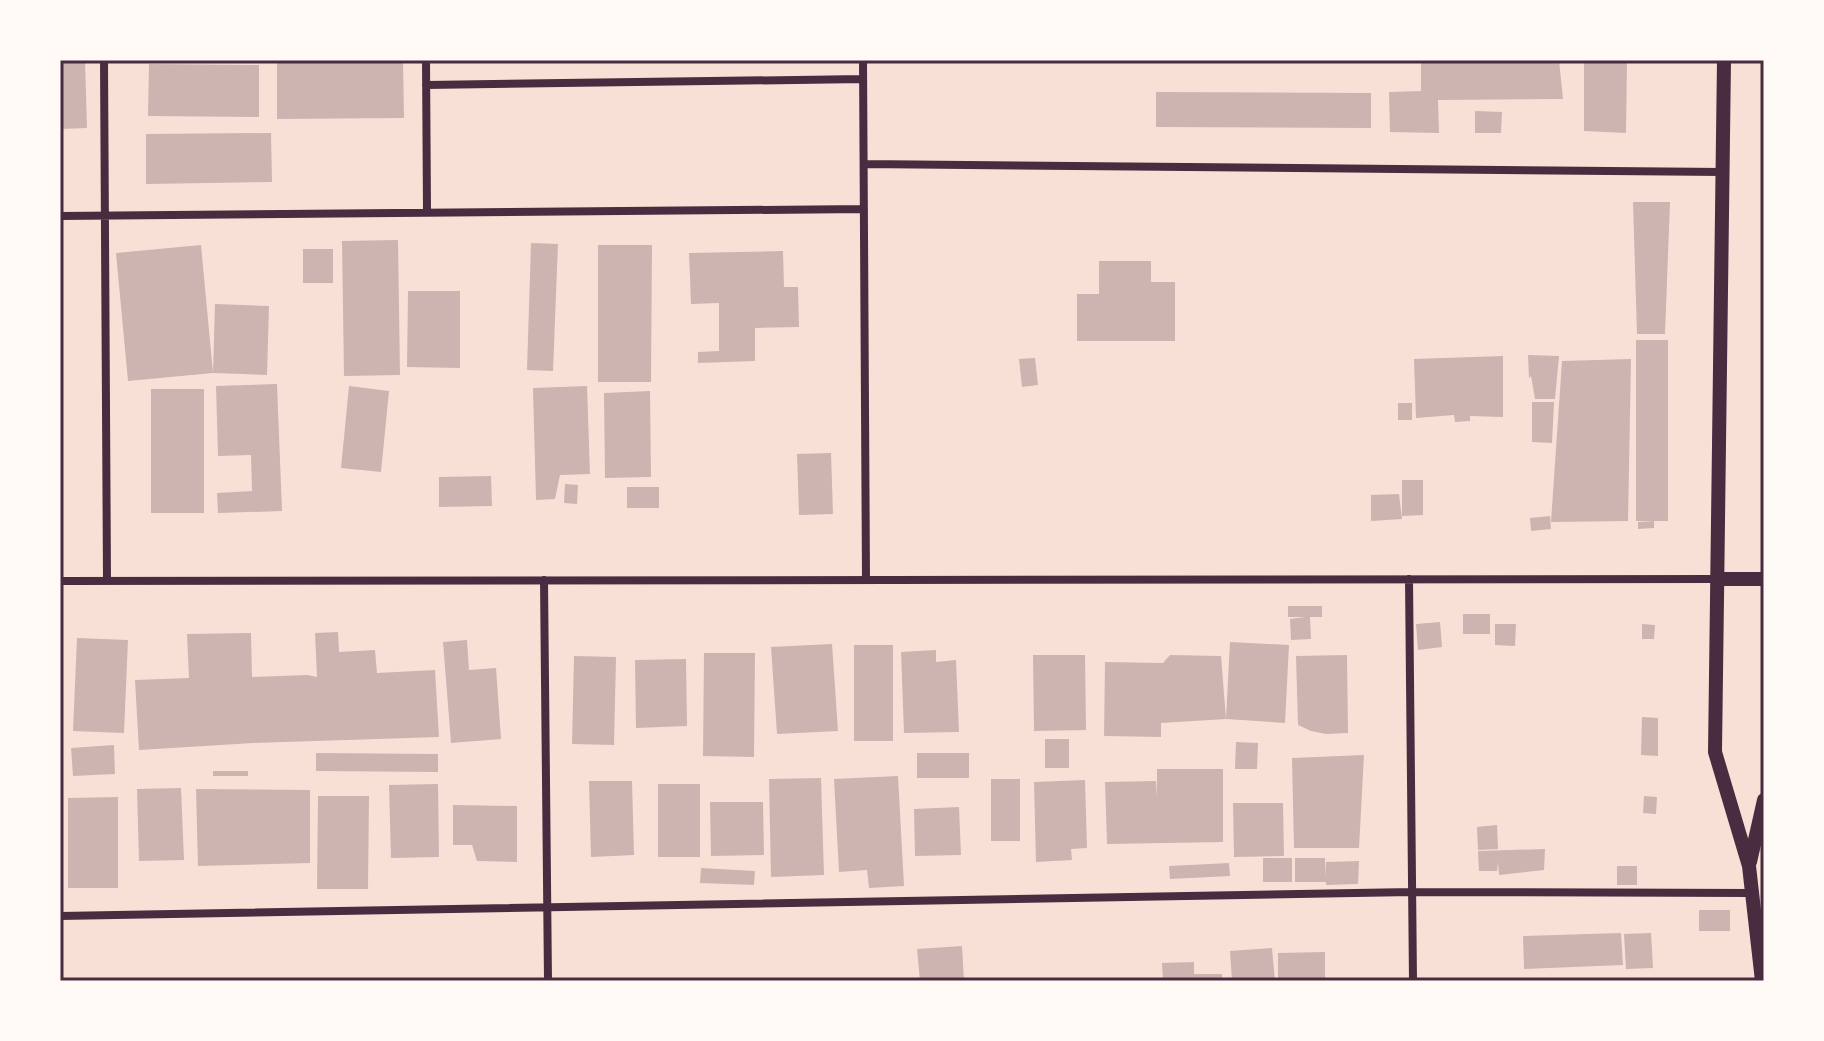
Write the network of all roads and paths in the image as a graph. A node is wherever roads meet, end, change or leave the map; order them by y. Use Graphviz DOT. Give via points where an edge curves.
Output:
graph roads {
  1 [pos="104,60"];
  2 [pos="426,60"];
  3 [pos="863,60"];
  4 [pos="1724,60"];
  5 [pos="863,79"];
  6 [pos="426,85"];
  7 [pos="864,164"];
  8 [pos="1723,172"];
  9 [pos="864,209"];
  10 [pos="427,212"];
  11 [pos="105,215"];
  12 [pos="60,216"];
  13 [pos="1409,579"];
  14 [pos="1718,579"];
  15 [pos="1764,579"];
  16 [pos="544,580"];
  17 [pos="866,580"];
  18 [pos="60,581"];
  19 [pos="107,581"];
  20 [pos="1764,800"];
  21 [pos="1749,866"];
  22 [pos="1412,892"];
  23 [pos="1752,893"];
  24 [pos="547,907"];
  25 [pos="60,916"];
  26 [pos="548,981"];
  27 [pos="1413,981"];
  28 [pos="1762,981"];
  1 -- 11 [label="street"];
  2 -- 6 [label="street"];
  3 -- 5 [label="street"];
  4 -- 8 [label="street"];
  5 -- 6 [label="street"];
  5 -- 7 [label="street"];
  6 -- 10 [label="street"];
  7 -- 8 [label="street"];
  7 -- 9 [label="street"];
  8 -- 14 [label="street"];
  9 -- 10 [label="street"];
  9 -- 17 [label="street"];
  10 -- 11 [label="street"];
  11 -- 12 [label="street"];
  11 -- 19 [label="street"];
  13 -- 14 [label="street"];
  13 -- 17 [label="street"];
  13 -- 22 [label="street"];
  14 -- 15 [label="street"];
  14 -- 21 [label="street" via="1715,752"];
  16 -- 17 [label="street"];
  16 -- 19 [label="street"];
  16 -- 24 [label="street"];
  18 -- 19 [label="street"];
  20 -- 21 [label="street"];
  21 -- 23 [label="street"];
  22 -- 23 [label="street"];
  22 -- 24 [label="street"];
  22 -- 27 [label="street"];
  23 -- 28 [label="street"];
  24 -- 25 [label="street"];
  24 -- 26 [label="street"];
}
